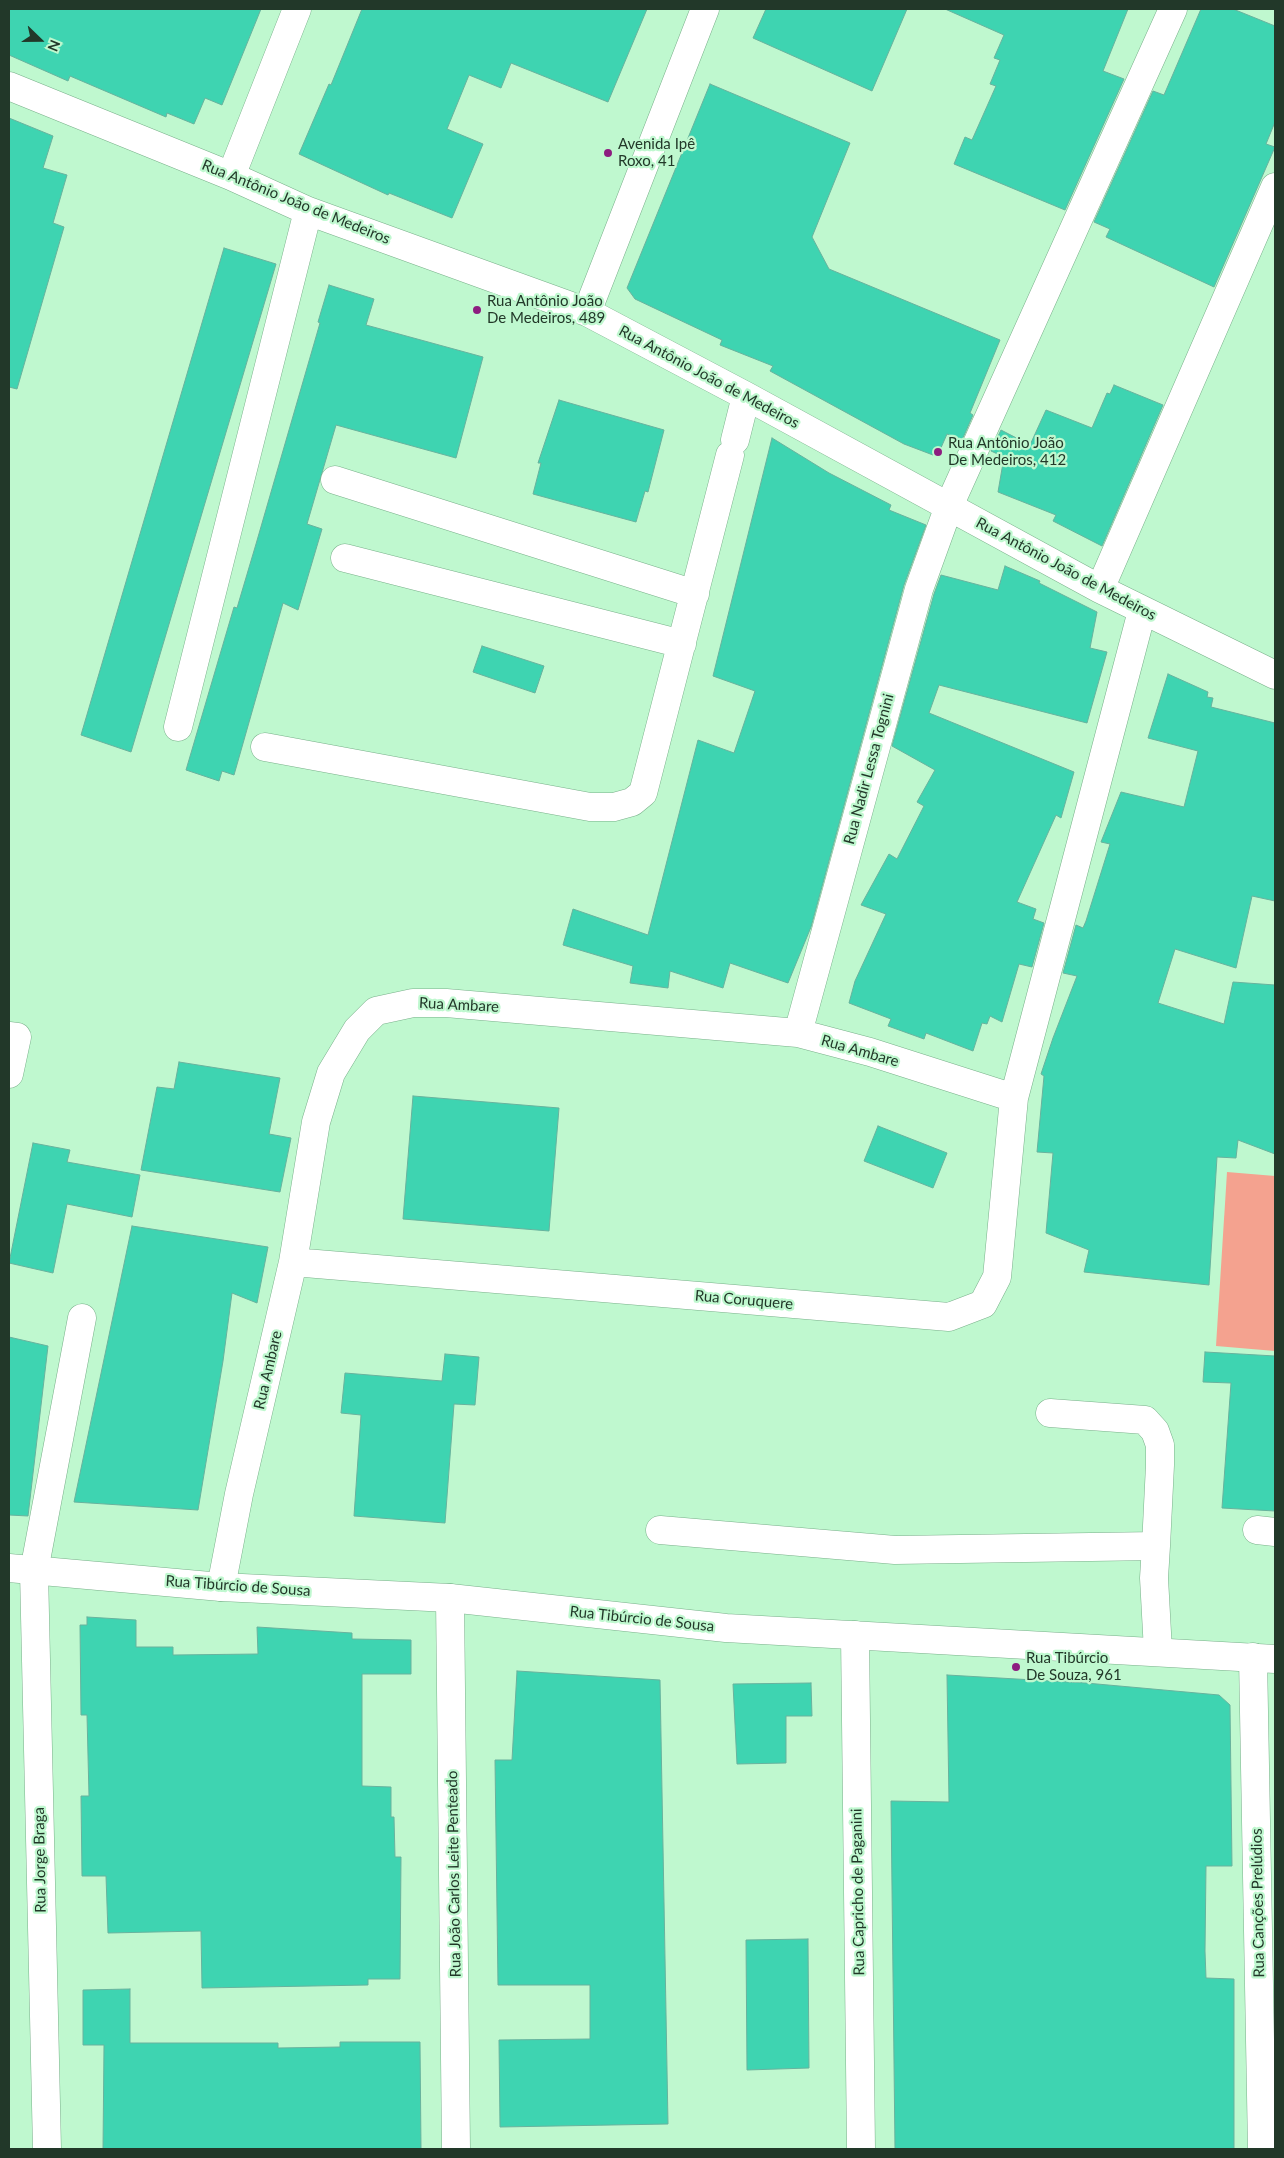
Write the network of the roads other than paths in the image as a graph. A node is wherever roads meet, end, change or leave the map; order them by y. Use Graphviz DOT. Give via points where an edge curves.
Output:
graph roads {
  1 [pos="297,9"];
  2 [pos="705,9"];
  3 [pos="1173,9"];
  4 [pos="9,86"];
  5 [pos="230,176"];
  6 [pos="1275,187"];
  7 [pos="308,211"];
  8 [pos="587,312"];
  9 [pos="746,396"];
  10 [pos="336,480"];
  11 [pos="949,506"];
  12 [pos="345,558"];
  13 [pos="1100,589"];
  14 [pos="695,594"];
  15 [pos="1142,611"];
  16 [pos="682,644"];
  17 [pos="1275,675"];
  18 [pos="178,727"];
  19 [pos="265,747"];
  20 [pos="798,1033"];
  21 [pos="9,1036"];
  22 [pos="9,1074"];
  23 [pos="1014,1098"];
  24 [pos="293,1262"];
  25 [pos="82,1318"];
  26 [pos="1050,1413"];
  27 [pos="660,1530"];
  28 [pos="1156,1546"];
  29 [pos="21,1569"];
  30 [pos="221,1587"];
  31 [pos="450,1598"];
  32 [pos="854,1635"];
  33 [pos="1158,1651"];
  34 [pos="1264,1658"];
  35 [pos="47,2149"];
  36 [pos="456,2149"];
  37 [pos="861,2149"];
  38 [pos="1262,2149"];
  1 -- 5 [label="street"];
  2 -- 8 [label="street"];
  3 -- 11 [label="street, Rua Nadir Lessa Tognini"];
  4 -- 5 [label="street, Rua Antônio João de Medeiros"];
  5 -- 7 [label="street, Rua Antônio João de Medeiros"];
  6 -- 13 [label="street"];
  7 -- 8 [label="street, Rua Antônio João de Medeiros"];
  7 -- 18 [label="street"];
  8 -- 9 [label="street, Rua Antônio João de Medeiros"];
  9 -- 11 [label="street, Rua Antônio João de Medeiros"];
  9 -- 14 [label="street"];
  10 -- 14 [label="street"];
  11 -- 13 [label="street, Rua Antônio João de Medeiros"];
  11 -- 20 [label="street, Rua Nadir Lessa Tognini" via="919,590"];
  12 -- 16 [label="street"];
  13 -- 15 [label="street, Rua Antônio João de Medeiros"];
  14 -- 16 [label="street"];
  15 -- 17 [label="street, Rua Antônio João de Medeiros"];
  15 -- 23 [label="street"];
  16 -- 19 [label="street" via="643,793 632,802 614,807 590,807"];
  20 -- 23 [label="street, Rua Ambare" via="870,1052"];
  20 -- 24 [label="street, Rua Ambare" via="446,1003 413,1003 376,1011 357,1030 331,1073 316,1122"];
  21 -- 22 [label="street" via="17,1037"];
  23 -- 24 [label="street, Rua Coruquere" via="996,1277 983,1304 949,1317"];
  24 -- 30 [label="street, Rua Ambare" via="239,1494"];
  25 -- 29 [label="street, Rua Jorge Braga"];
  26 -- 28 [label="street" via="1145,1420 1155,1432 1160,1445"];
  27 -- 28 [label="street" via="896,1550"];
  28 -- 33 [label="street" via="1154,1578"];
  29 -- 30 [label="street, Rua Tibúrcio de Sousa"];
  29 -- 35 [label="street, Rua Jorge Braga"];
  30 -- 31 [label="street, Rua Tibúrcio de Sousa"];
  31 -- 32 [label="street, Rua Tibúrcio de Sousa" via="726,1628"];
  31 -- 36 [label="street, Rua João Carlos Leite Penteado"];
  32 -- 33 [label="street, Rua Tibúrcio de Sousa"];
  32 -- 37 [label="street, Rua Capricho de Paganini"];
  33 -- 34 [label="street, Rua Tibúrcio de Sousa"];
  34 -- 38 [label="street, Rua Canções Prelúdios"];
}
